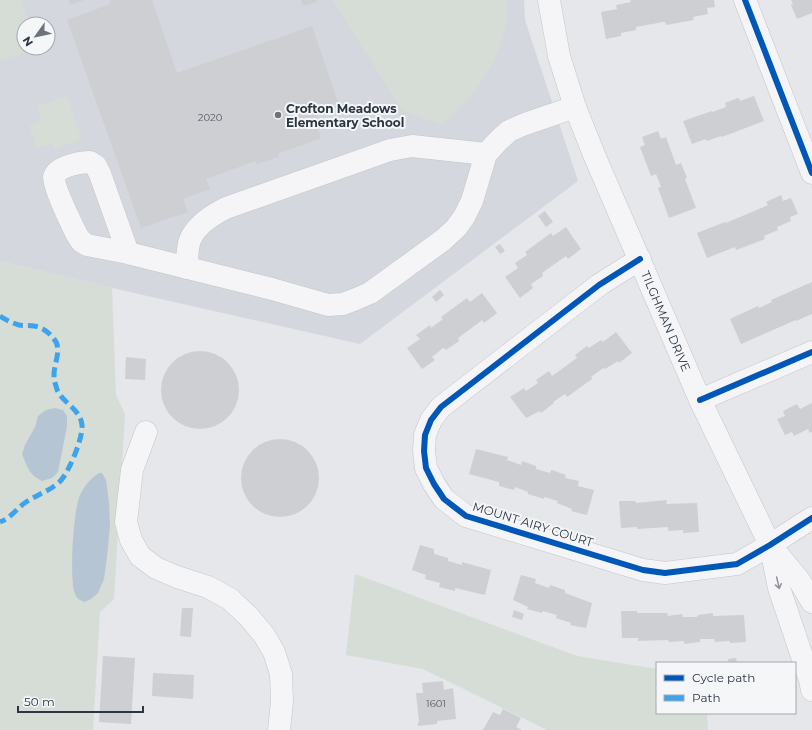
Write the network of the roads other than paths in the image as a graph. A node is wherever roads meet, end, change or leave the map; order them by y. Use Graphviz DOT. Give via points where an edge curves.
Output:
graph roads {
  1 [pos="549,0"];
  2 [pos="745,0"];
  3 [pos="575,107"];
  4 [pos="486,154"];
  5 [pos="812,173"];
  6 [pos="128,253"];
  7 [pos="640,259"];
  8 [pos="187,268"];
  9 [pos="812,352"];
  10 [pos="700,400"];
  11 [pos="146,432"];
  12 [pos="812,518"];
  13 [pos="770,545"];
  14 [pos="812,602"];
  15 [pos="812,690"];
  16 [pos="279,730"];
  1 -- 3 [label="street, TILGHMAN DRIVE" via="559,56"];
  2 -- 5 [label="street"];
  3 -- 4 [label="street" via="509,131"];
  3 -- 7 [label="street, TILGHMAN DRIVE"];
  4 -- 8 [label="street" via="412,146 390,150 226,208 207,219 190,239"];
  4 -- 8 [label="street" via="472,201 456,228 370,292 343,304 328,305"];
  6 -- 8 [label="street"];
  7 -- 10 [label="street, TILGHMAN DRIVE"];
  7 -- 13 [label="street, MOUNT AIRY COURT" via="599,285 441,407 431,420 425,435 424,451 428,473 444,499 466,516 643,570 665,573 737,564"];
  9 -- 10 [label="street"];
  10 -- 13 [label="street, TILGHMAN DRIVE"];
  11 -- 16 [label="street" via="132,470 126,522 131,540 140,556 156,568 208,587 230,599 264,635 282,674"];
  12 -- 13 [label="street, MOUNT AIRY COURT"];
  13 -- 14 [label="street, TILGHMAN DRIVE" via="799,580"];
  13 -- 15 [label="street, TILGHMAN DRIVE, one-way" via="779,588"];
}
